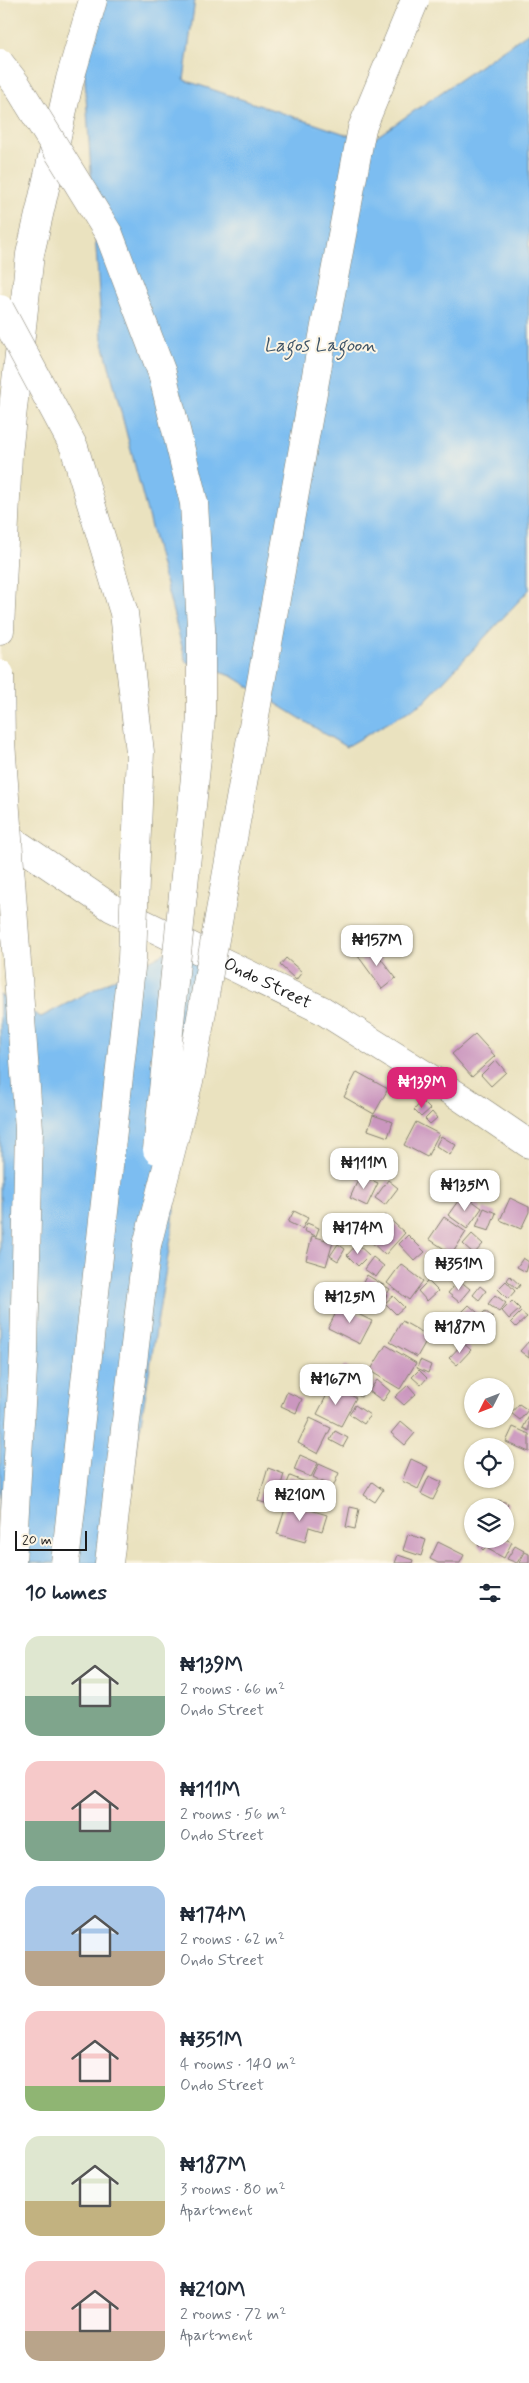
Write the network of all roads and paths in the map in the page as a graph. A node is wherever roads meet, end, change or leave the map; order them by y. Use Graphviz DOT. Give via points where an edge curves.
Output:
graph roads {
  1 [pos="92,0"];
  2 [pos="415,0"];
  3 [pos="0,63"];
  4 [pos="0,309"];
  5 [pos="0,630"];
  6 [pos="0,674"];
  7 [pos="0,832"];
  8 [pos="529,1144"];
  9 [pos="147,1246"];
  10 [pos="12,1563"];
  11 [pos="65,1563"];
  12 [pos="109,1563"];
  1 -- 5 [label="main road" via="70,79 30,254 8,454"];
  2 -- 9 [label="main road, bridge" via="362,128 191,1073"];
  3 -- 9 [label="main road, bridge" via="17,85 109,234 162,373 194,502 201,627 201,718"];
  4 -- 11 [label="main road, bridge" via="74,447 124,613 140,752 132,959"];
  6 -- 10 [label="main road, bridge" via="1,742 29,1129 24,1351"];
  7 -- 8 [label="main road, Ondo Street" via="112,908 322,1010 460,1096"];
  9 -- 12 [label="main road"];
}
